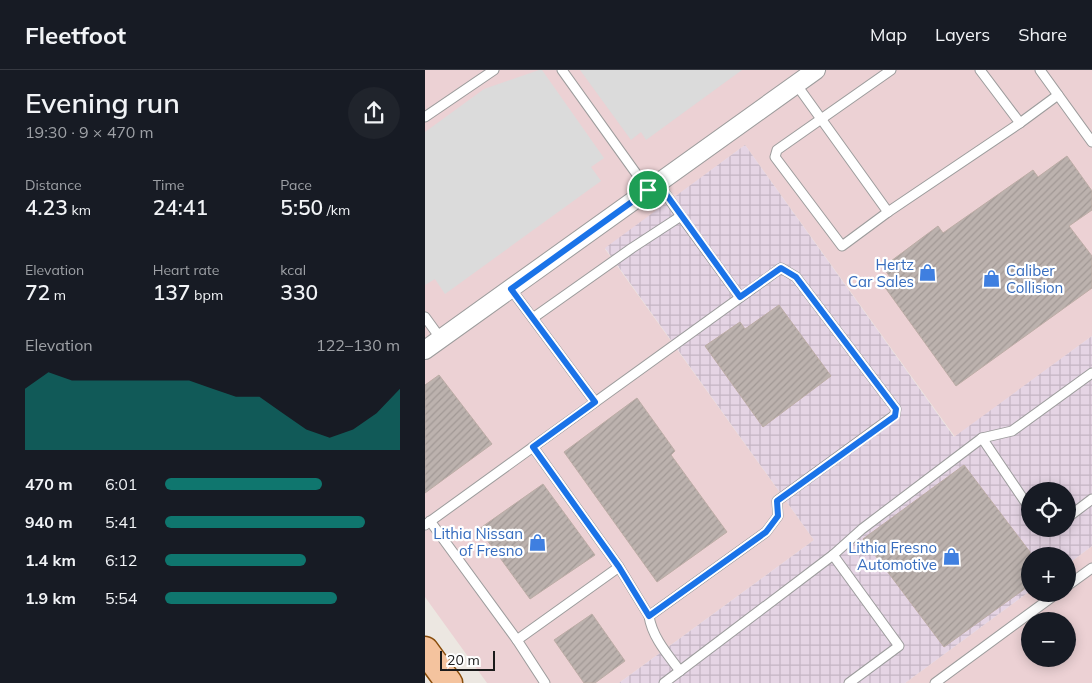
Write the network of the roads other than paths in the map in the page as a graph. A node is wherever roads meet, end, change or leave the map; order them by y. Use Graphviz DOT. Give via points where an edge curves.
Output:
graph roads {
  1 [pos="494,70"];
  2 [pos="562,70"];
  3 [pos="815,70"];
  4 [pos="891,70"];
  5 [pos="980,70"];
  6 [pos="1040,70"];
  7 [pos="796,84"];
  8 [pos="1058,95"];
  9 [pos="425,117"];
  10 [pos="821,120"];
  11 [pos="1020,123"];
  12 [pos="1092,142"];
  13 [pos="653,187"];
  14 [pos="888,212"];
  15 [pos="681,216"];
  16 [pos="511,289"];
  17 [pos="740,297"];
  18 [pos="425,317"];
  19 [pos="533,318"];
  20 [pos="441,339"];
  21 [pos="425,350"];
  22 [pos="1092,373"];
  23 [pos="595,402"];
  24 [pos="982,438"];
  25 [pos="533,447"];
  26 [pos="1021,496"];
  27 [pos="1092,500"];
  28 [pos="1076,512"];
  29 [pos="428,523"];
  30 [pos="833,555"];
  31 [pos="619,567"];
  32 [pos="1092,568"];
  33 [pos="1076,580"];
  34 [pos="1046,602"];
  35 [pos="649,616"];
  36 [pos="517,640"];
  37 [pos="425,650"];
  38 [pos="680,671"];
  39 [pos="941,681"];
  40 [pos="449,683"];
  41 [pos="545,683"];
  42 [pos="664,683"];
  43 [pos="849,683"];
  1 -- 9 [label="lane"];
  2 -- 13 [label="lane"];
  3 -- 7 [label="street"];
  4 -- 10 [label="lane"];
  5 -- 11 [label="lane"];
  6 -- 8 [label="lane"];
  7 -- 10 [label="lane"];
  7 -- 13 [label="street"];
  8 -- 11 [label="lane"];
  8 -- 12 [label="lane"];
  10 -- 14 [label="lane"];
  10 -- 14 [label="lane" via="777,150 775,157 842,246"];
  11 -- 14 [label="lane"];
  13 -- 15 [label="lane"];
  13 -- 16 [label="street"];
  15 -- 17 [label="lane"];
  15 -- 19 [label="lane"];
  16 -- 19 [label="lane"];
  16 -- 20 [label="street"];
  17 -- 23 [label="lane"];
  17 -- 35 [label="lane" via="781,268 796,277 896,409 895,416 777,501 778,516 766,532"];
  18 -- 20 [label="lane"];
  19 -- 23 [label="lane"];
  20 -- 21 [label="street"];
  22 -- 24 [label="lane" via="1012,431"];
  23 -- 25 [label="lane"];
  24 -- 26 [label="lane"];
  24 -- 30 [label="lane" via="862,528"];
  25 -- 29 [label="lane"];
  25 -- 31 [label="lane"];
  27 -- 28 [label="lane"];
  29 -- 36 [label="lane"];
  30 -- 38 [label="lane"];
  30 -- 43 [label="lane" via="899,646"];
  31 -- 35 [label="lane"];
  31 -- 36 [label="lane"];
  32 -- 33 [label="lane"];
  34 -- 39 [label="lane"];
  35 -- 38 [label="lane" via="658,640"];
  36 -- 41 [label="lane"];
  37 -- 40 [label="main road"];
  38 -- 42 [label="lane"];
}
